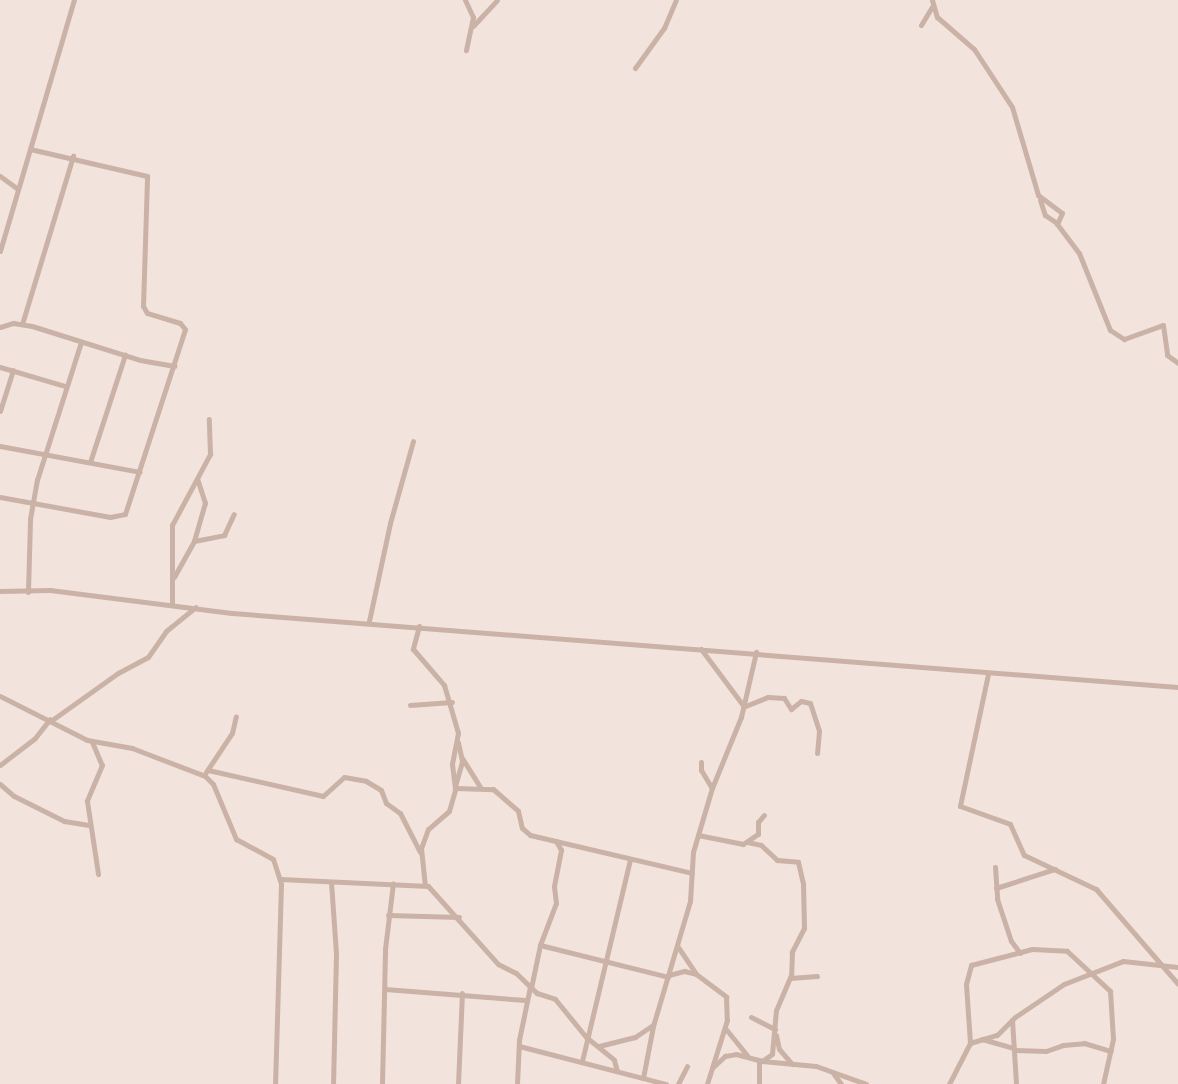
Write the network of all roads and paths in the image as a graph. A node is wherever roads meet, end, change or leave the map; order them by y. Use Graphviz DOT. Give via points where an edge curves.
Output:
graph roads {
  1 [pos="74,0"];
  2 [pos="465,0"];
  3 [pos="497,0"];
  4 [pos="676,0"];
  5 [pos="933,0"];
  6 [pos="932,7"];
  7 [pos="921,24"];
  8 [pos="473,26"];
  9 [pos="466,50"];
  10 [pos="636,69"];
  11 [pos="30,149"];
  12 [pos="73,156"];
  13 [pos="0,176"];
  14 [pos="18,189"];
  15 [pos="1040,200"];
  16 [pos="1057,223"];
  17 [pos="2,241"];
  18 [pos="0,251"];
  19 [pos="22,324"];
  20 [pos="0,327"];
  21 [pos="81,342"];
  22 [pos="125,355"];
  23 [pos="1178,363"];
  24 [pos="174,366"];
  25 [pos="0,367"];
  26 [pos="13,370"];
  27 [pos="65,386"];
  28 [pos="0,411"];
  29 [pos="209,419"];
  30 [pos="413,441"];
  31 [pos="0,447"];
  32 [pos="44,453"];
  33 [pos="90,462"];
  34 [pos="140,472"];
  35 [pos="197,479"];
  36 [pos="0,497"];
  37 [pos="33,503"];
  38 [pos="234,514"];
  39 [pos="194,541"];
  40 [pos="173,578"];
  41 [pos="0,591"];
  42 [pos="28,592"];
  43 [pos="172,604"];
  44 [pos="196,607"];
  45 [pos="369,621"];
  46 [pos="419,626"];
  47 [pos="701,648"];
  48 [pos="756,652"];
  49 [pos="988,674"];
  50 [pos="1178,687"];
  51 [pos="0,696"];
  52 [pos="452,702"];
  53 [pos="410,705"];
  54 [pos="742,706"];
  55 [pos="237,716"];
  56 [pos="51,720"];
  57 [pos="91,741"];
  58 [pos="458,742"];
  59 [pos="817,753"];
  60 [pos="462,758"];
  61 [pos="701,762"];
  62 [pos="0,765"];
  63 [pos="208,770"];
  64 [pos="202,775"];
  65 [pos="0,784"];
  66 [pos="455,787"];
  67 [pos="480,787"];
  68 [pos="712,788"];
  69 [pos="764,815"];
  70 [pos="89,825"];
  71 [pos="698,835"];
  72 [pos="556,841"];
  73 [pos="747,842"];
  74 [pos="420,854"];
  75 [pos="630,860"];
  76 [pos="995,867"];
  77 [pos="1057,869"];
  78 [pos="692,873"];
  79 [pos="98,874"];
  80 [pos="280,879"];
  81 [pos="331,882"];
  82 [pos="393,883"];
  83 [pos="425,885"];
  84 [pos="996,888"];
  85 [pos="388,915"];
  86 [pos="459,917"];
  87 [pos="540,945"];
  88 [pos="678,947"];
  89 [pos="1020,953"];
  90 [pos="605,958"];
  91 [pos="1159,965"];
  92 [pos="1178,967"];
  93 [pos="696,974"];
  94 [pos="1089,974"];
  95 [pos="668,976"];
  96 [pos="817,976"];
  97 [pos="790,978"];
  98 [pos="1178,984"];
  99 [pos="531,988"];
  100 [pos="385,989"];
  101 [pos="462,993"];
  102 [pos="526,1000"];
  103 [pos="751,1017"];
  104 [pos="1012,1020"];
  105 [pos="653,1024"];
  106 [pos="725,1028"];
  107 [pos="775,1030"];
  108 [pos="586,1037"];
  109 [pos="982,1039"];
  110 [pos="970,1043"];
  111 [pos="519,1046"];
  112 [pos="599,1046"];
  113 [pos="1014,1049"];
  114 [pos="1111,1051"];
  115 [pos="749,1058"];
  116 [pos="582,1061"];
  117 [pos="761,1061"];
  118 [pos="792,1064"];
  119 [pos="687,1066"];
  120 [pos="712,1068"];
  121 [pos="617,1071"];
  122 [pos="832,1071"];
  123 [pos="643,1078"];
  124 [pos="275,1084"];
  125 [pos="333,1084"];
  126 [pos="382,1084"];
  127 [pos="458,1084"];
  128 [pos="517,1084"];
  129 [pos="666,1084"];
  130 [pos="678,1084"];
  131 [pos="706,1084"];
  132 [pos="759,1084"];
  133 [pos="841,1084"];
  134 [pos="866,1084"];
  135 [pos="950,1084"];
  136 [pos="1016,1084"];
  137 [pos="1103,1084"];
  1 -- 11 [label="street"];
  2 -- 8 [label="street"];
  3 -- 8 [label="street"];
  4 -- 10 [label="street" via="664,28"];
  5 -- 6 [label="street"];
  6 -- 7 [label="street"];
  6 -- 15 [label="street" via="974,50 1012,107"];
  8 -- 9 [label="street"];
  11 -- 12 [label="street"];
  11 -- 14 [label="street"];
  12 -- 19 [label="street"];
  12 -- 24 [label="street" via="147,176 149,202 142,301 147,313 184,326"];
  13 -- 14 [label="street"];
  14 -- 17 [label="street"];
  15 -- 16 [label="street" via="1045,215"];
  15 -- 16 [label="street" via="1061,212"];
  16 -- 23 [label="street" via="1079,253 1112,333 1124,339 1163,326 1167,355"];
  17 -- 18 [label="street"];
  19 -- 20 [label="street"];
  19 -- 21 [label="street"];
  21 -- 22 [label="street"];
  21 -- 27 [label="street"];
  22 -- 24 [label="street"];
  22 -- 33 [label="street"];
  24 -- 34 [label="street"];
  25 -- 26 [label="street"];
  26 -- 27 [label="street"];
  26 -- 28 [label="street"];
  27 -- 32 [label="street"];
  29 -- 35 [label="street" via="210,454"];
  30 -- 45 [label="street"];
  31 -- 32 [label="street"];
  32 -- 33 [label="street"];
  32 -- 37 [label="street"];
  33 -- 34 [label="street"];
  34 -- 37 [label="street" via="128,509 119,518"];
  35 -- 39 [label="street" via="203,489 205,508"];
  35 -- 40 [label="street" via="172,525"];
  36 -- 37 [label="street"];
  37 -- 42 [label="street"];
  38 -- 39 [label="street" via="224,535"];
  39 -- 40 [label="street"];
  40 -- 43 [label="street"];
  41 -- 42 [label="street"];
  42 -- 43 [label="street" via="50,590"];
  43 -- 44 [label="street"];
  44 -- 45 [label="street"];
  44 -- 56 [label="street" via="166,631 148,657"];
  45 -- 46 [label="street"];
  46 -- 47 [label="street"];
  46 -- 52 [label="street" via="413,648 444,685"];
  47 -- 48 [label="street"];
  47 -- 54 [label="street"];
  48 -- 49 [label="street"];
  48 -- 54 [label="street"];
  49 -- 50 [label="street"];
  49 -- 77 [label="street" via="958,804 1010,824 1021,853"];
  51 -- 56 [label="street"];
  52 -- 53 [label="street"];
  52 -- 58 [label="street"];
  54 -- 59 [label="street" via="768,697 784,698 791,709 801,701 810,703 819,731"];
  54 -- 68 [label="street"];
  55 -- 63 [label="street" via="232,733"];
  56 -- 57 [label="street"];
  56 -- 62 [label="street"];
  57 -- 64 [label="street" via="132,748"];
  57 -- 70 [label="street" via="100,755 102,770 88,797"];
  58 -- 60 [label="street"];
  58 -- 66 [label="street" via="452,764"];
  60 -- 66 [label="street"];
  60 -- 67 [label="street"];
  61 -- 68 [label="street" via="701,770"];
  63 -- 64 [label="street"];
  63 -- 74 [label="street" via="323,796 344,777 366,781 381,790 386,803 400,813"];
  64 -- 80 [label="street" via="213,784 234,837 269,856"];
  65 -- 70 [label="street" via="14,796 64,821"];
  66 -- 67 [label="street"];
  66 -- 74 [label="street" via="449,811 427,831"];
  67 -- 72 [label="street" via="493,789 518,812 524,832"];
  68 -- 71 [label="street"];
  69 -- 73 [label="street" via="758,822 758,834"];
  70 -- 79 [label="street" via="99,856"];
  71 -- 73 [label="street" via="736,844"];
  71 -- 78 [label="street"];
  72 -- 75 [label="street"];
  72 -- 87 [label="street" via="561,850 554,886 556,903"];
  73 -- 97 [label="street" via="761,845 777,860 801,865 804,928 792,952"];
  74 -- 83 [label="street"];
  75 -- 78 [label="street"];
  75 -- 90 [label="street"];
  76 -- 84 [label="street"];
  77 -- 84 [label="street"];
  77 -- 91 [label="street" via="1096,889"];
  78 -- 88 [label="street"];
  80 -- 81 [label="street"];
  80 -- 124 [label="street"];
  81 -- 82 [label="street"];
  81 -- 125 [label="street" via="336,954"];
  82 -- 83 [label="street"];
  82 -- 85 [label="street"];
  83 -- 86 [label="street"];
  84 -- 89 [label="street" via="1011,941"];
  85 -- 86 [label="street"];
  85 -- 100 [label="street"];
  86 -- 99 [label="street" via="498,964 516,973"];
  87 -- 90 [label="street"];
  87 -- 99 [label="street"];
  88 -- 93 [label="street"];
  88 -- 95 [label="street"];
  89 -- 94 [label="street" via="1067,951 1078,957"];
  89 -- 110 [label="street" via="976,962 966,972"];
  90 -- 95 [label="street"];
  90 -- 108 [label="street"];
  91 -- 92 [label="street"];
  91 -- 94 [label="street" via="1123,962"];
  91 -- 98 [label="street"];
  93 -- 95 [label="street" via="684,971"];
  93 -- 106 [label="street" via="726,997"];
  94 -- 104 [label="street" via="1064,984"];
  94 -- 114 [label="street" via="1103,981 1110,992"];
  95 -- 105 [label="street"];
  96 -- 97 [label="street"];
  97 -- 107 [label="street" via="776,1010"];
  99 -- 102 [label="street"];
  99 -- 108 [label="street" via="555,999"];
  100 -- 101 [label="street"];
  100 -- 126 [label="street"];
  101 -- 102 [label="street"];
  101 -- 127 [label="street"];
  102 -- 111 [label="street"];
  103 -- 107 [label="street"];
  104 -- 109 [label="street" via="997,1035"];
  104 -- 113 [label="street"];
  105 -- 112 [label="street" via="636,1037"];
  105 -- 123 [label="street"];
  106 -- 115 [label="street"];
  106 -- 120 [label="street"];
  107 -- 117 [label="street" via="772,1054"];
  107 -- 118 [label="street" via="779,1048"];
  108 -- 112 [label="street"];
  108 -- 116 [label="street"];
  109 -- 110 [label="street"];
  109 -- 113 [label="street"];
  110 -- 135 [label="street"];
  111 -- 116 [label="street"];
  111 -- 128 [label="street"];
  112 -- 121 [label="street" via="614,1060"];
  113 -- 114 [label="street" via="1046,1052 1063,1044 1084,1043"];
  113 -- 136 [label="street"];
  114 -- 137 [label="street"];
  115 -- 117 [label="street"];
  115 -- 120 [label="street" via="731,1054"];
  116 -- 121 [label="street"];
  117 -- 118 [label="street"];
  117 -- 132 [label="street"];
  118 -- 122 [label="street"];
  119 -- 130 [label="street"];
  120 -- 131 [label="street"];
  121 -- 123 [label="street"];
  122 -- 133 [label="street"];
  122 -- 134 [label="street"];
  123 -- 129 [label="street"];
}
